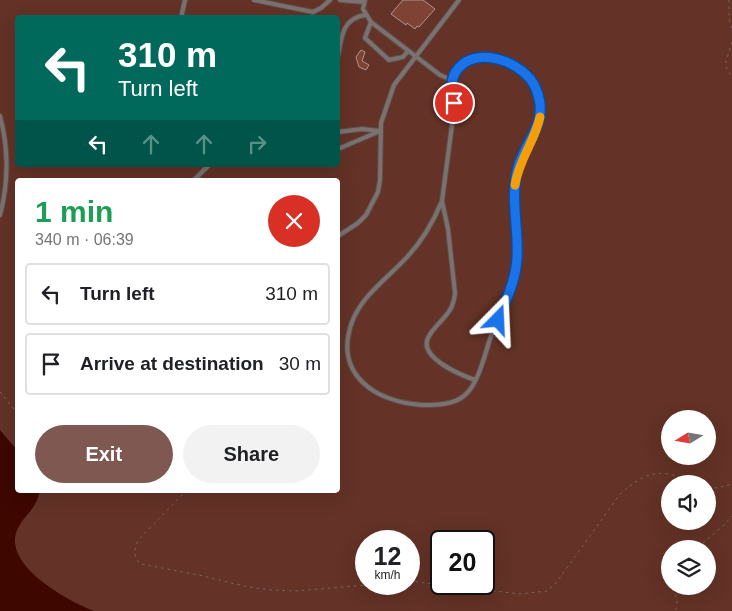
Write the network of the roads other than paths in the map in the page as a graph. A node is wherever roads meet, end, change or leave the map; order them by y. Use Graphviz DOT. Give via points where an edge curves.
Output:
graph roads {
  1 [pos="185,0"];
  2 [pos="254,0"];
  3 [pos="330,0"];
  4 [pos="340,0"];
  5 [pos="459,0"];
  6 [pos="364,1"];
  7 [pos="182,15"];
  8 [pos="365,15"];
  9 [pos="371,22"];
  10 [pos="340,49"];
  11 [pos="408,51"];
  12 [pos="415,56"];
  13 [pos="452,80"];
  14 [pos="0,116"];
  15 [pos="380,131"];
  16 [pos="340,132"];
  17 [pos="340,147"];
  18 [pos="207,167"];
  19 [pos="196,178"];
  20 [pos="442,201"];
  21 [pos="0,215"];
  22 [pos="340,235"];
  23 [pos="475,380"];
  1 -- 7 [label="lane"];
  2 -- 3 [label="lane" via="313,12"];
  4 -- 6 [label="lane"];
  5 -- 12 [label="lane"];
  6 -- 8 [label="lane"];
  8 -- 9 [label="lane"];
  8 -- 10 [label="lane" via="348,22"];
  9 -- 11 [label="lane"];
  9 -- 11 [label="lane" via="365,38 389,60 403,57"];
  11 -- 12 [label="lane"];
  12 -- 13 [label="lane"];
  12 -- 15 [label="lane" via="394,85"];
  13 -- 20 [label="lane" via="454,110"];
  13 -- 23 [label="lane" via="462,65 472,60 484,57 500,60 521,68 530,78 541,113 516,175 513,209 515,272"];
  14 -- 21 [label="lane" via="8,172"];
  15 -- 16 [label="lane"];
  15 -- 17 [label="lane"];
  15 -- 22 [label="lane" via="378,192 366,215"];
  18 -- 19 [label="lane"];
  20 -- 23 [label="lane" via="456,294 449,313 428,337 426,345 445,367"];
  20 -- 23 [label="lane" via="416,246 366,298 352,322 349,352 357,376 365,386 376,394 401,402 444,404 465,395"];
}
